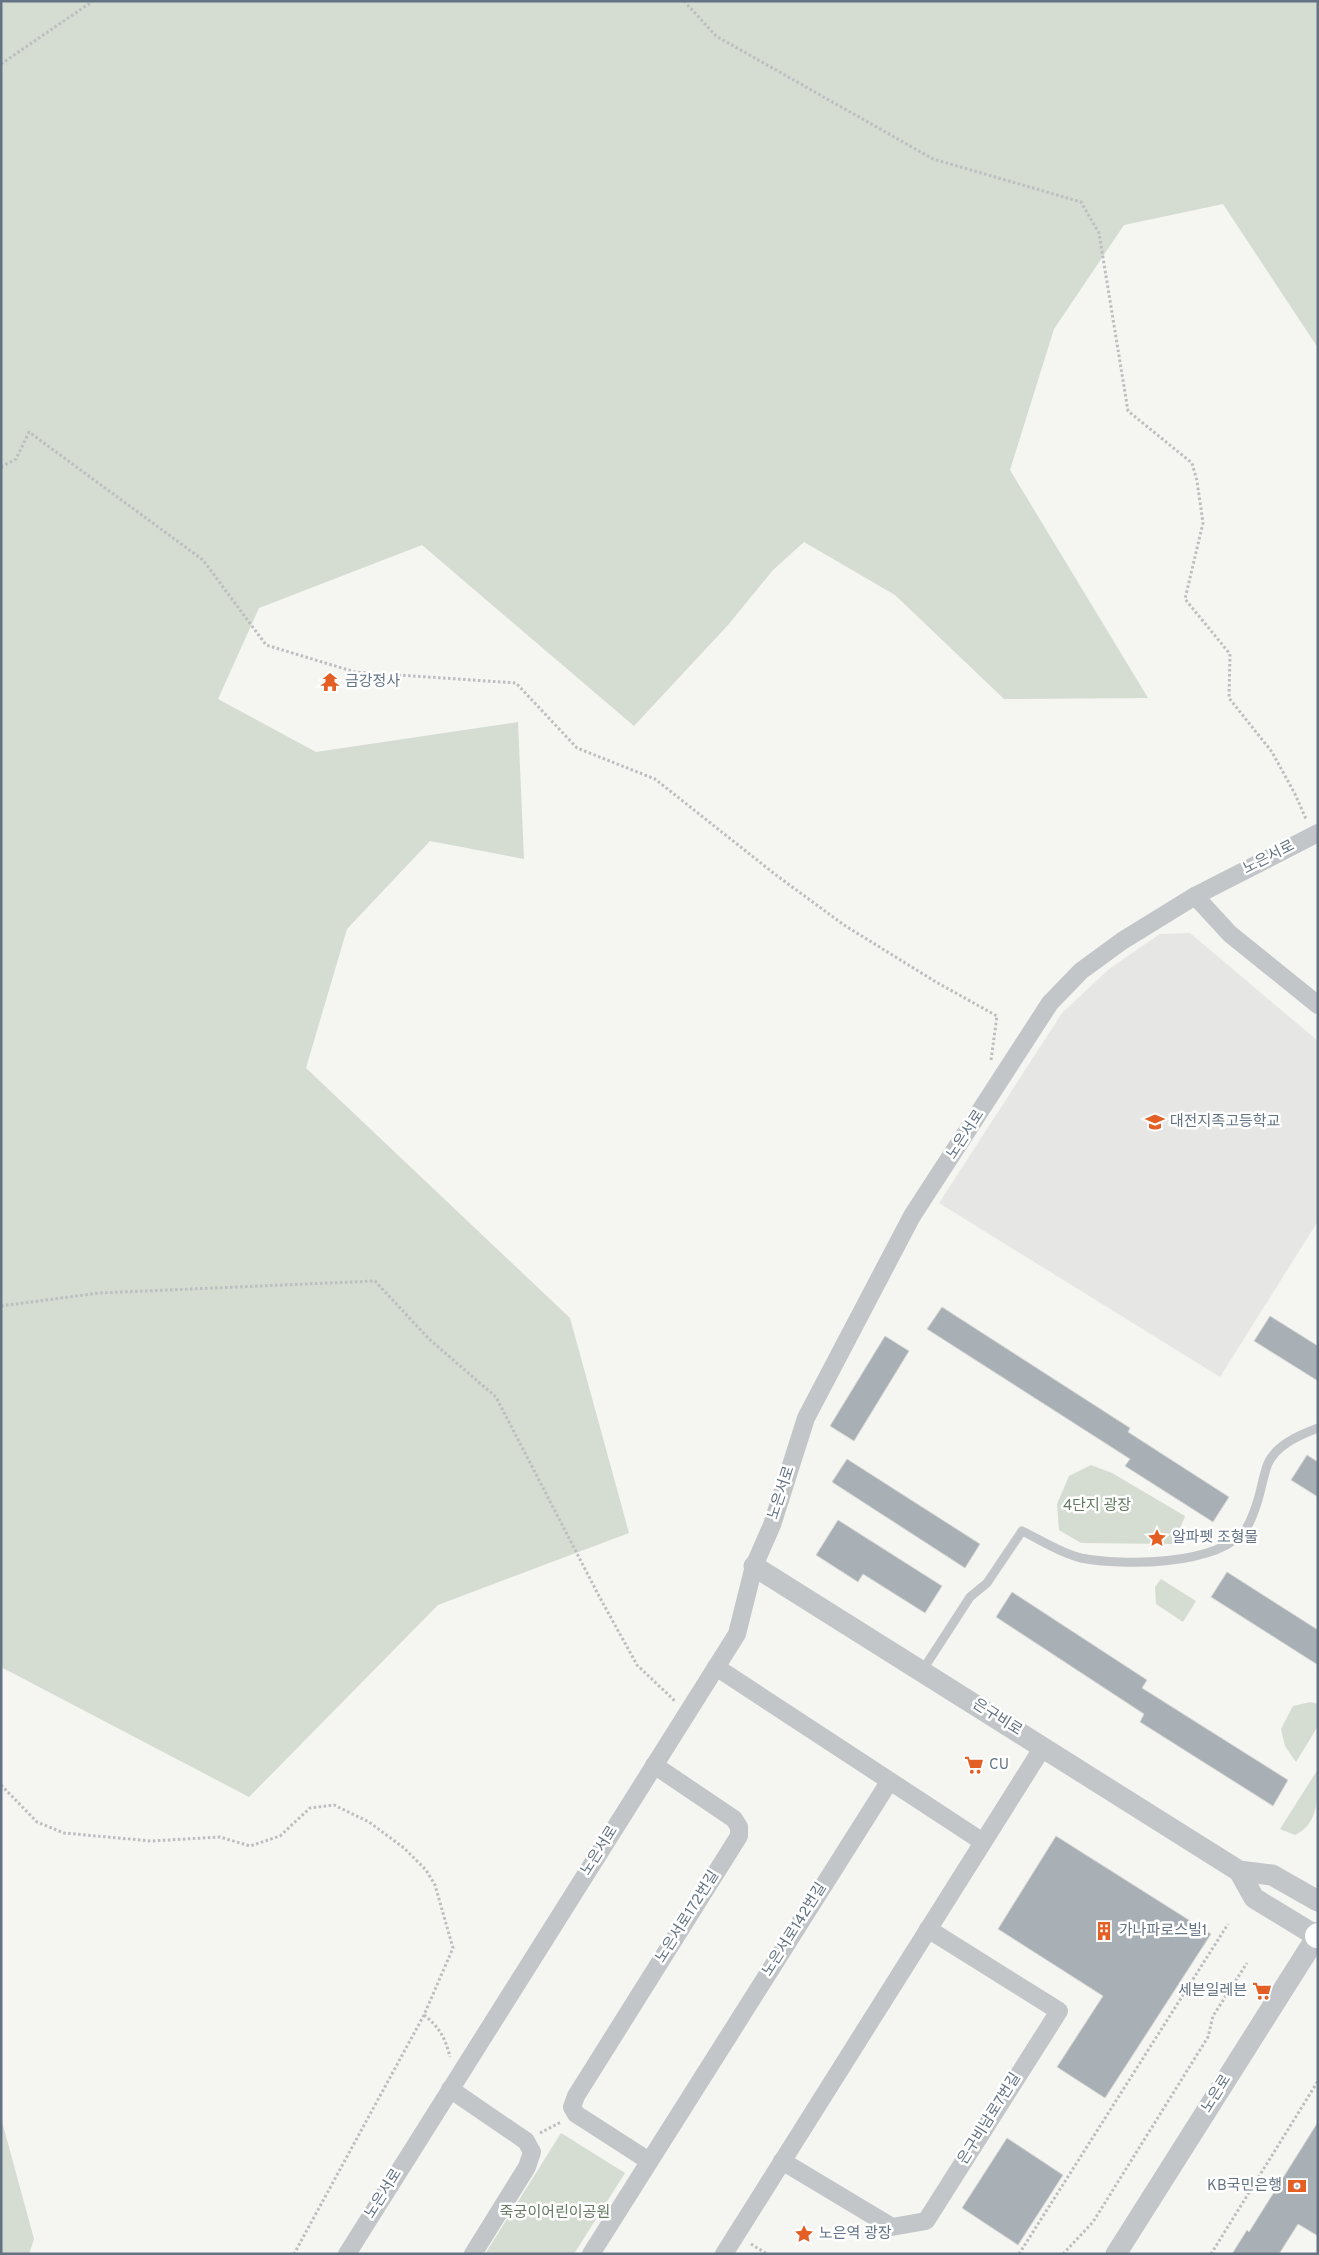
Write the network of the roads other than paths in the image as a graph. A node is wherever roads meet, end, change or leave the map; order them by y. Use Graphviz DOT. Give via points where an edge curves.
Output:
graph roads {
  1 [pos="1316,834"];
  2 [pos="1195,896"];
  3 [pos="1318,1005"];
  4 [pos="1318,1428"];
  5 [pos="754,1566"];
  6 [pos="716,1668"];
  7 [pos="922,1672"];
  8 [pos="1042,1747"];
  9 [pos="654,1765"];
  10 [pos="889,1782"];
  11 [pos="983,1842"];
  12 [pos="1239,1871"];
  13 [pos="1318,1901"];
  14 [pos="928,1929"];
  15 [pos="1318,1936"];
  16 [pos="450,2089"];
  17 [pos="649,2161"];
  18 [pos="782,2161"];
  19 [pos="347,2254"];
  20 [pos="473,2254"];
  21 [pos="591,2254"];
  22 [pos="724,2254"];
  23 [pos="1116,2254"];
  1 -- 2 [label="street, 노은서로"];
  2 -- 3 [label="street" via="1230,934"];
  2 -- 5 [label="street, 노은서로" via="1089,965 1050,1003 912,1216 806,1418 772,1525"];
  4 -- 7 [label="lane" via="1279,1449 1267,1464 1255,1510 1245,1530 1236,1540 1215,1550 1191,1557 1127,1563 1080,1557 1022,1531 988,1583 970,1598"];
  5 -- 6 [label="street, 노은서로" via="737,1634"];
  5 -- 7 [label="street, 은구비로"];
  6 -- 9 [label="street, 노은서로"];
  6 -- 10 [label="street"];
  7 -- 8 [label="street, 은구비로"];
  8 -- 11 [label="street"];
  8 -- 12 [label="street, 은구비로"];
  9 -- 16 [label="street, 노은서로"];
  9 -- 17 [label="street, 노은서로172번길" via="734,1819 739,1827 739,1836 572,2107 576,2114"];
  10 -- 11 [label="street"];
  10 -- 17 [label="street, 노은서로142번길"];
  11 -- 14 [label="street"];
  12 -- 13 [label="street, 은구비로" via="1272,1875"];
  12 -- 15 [label="street, 은구비로" via="1254,1898"];
  14 -- 18 [label="street"];
  14 -- 18 [label="street, 은구비남로7번길" via="1059,2011 926,2220 892,2227"];
  15 -- 23 [label="street, 노은로"];
  16 -- 19 [label="street, 노은서로"];
  16 -- 20 [label="street" via="529,2146 527,2167"];
  17 -- 21 [label="street, 노은서로142번길"];
  18 -- 22 [label="street"];
}
